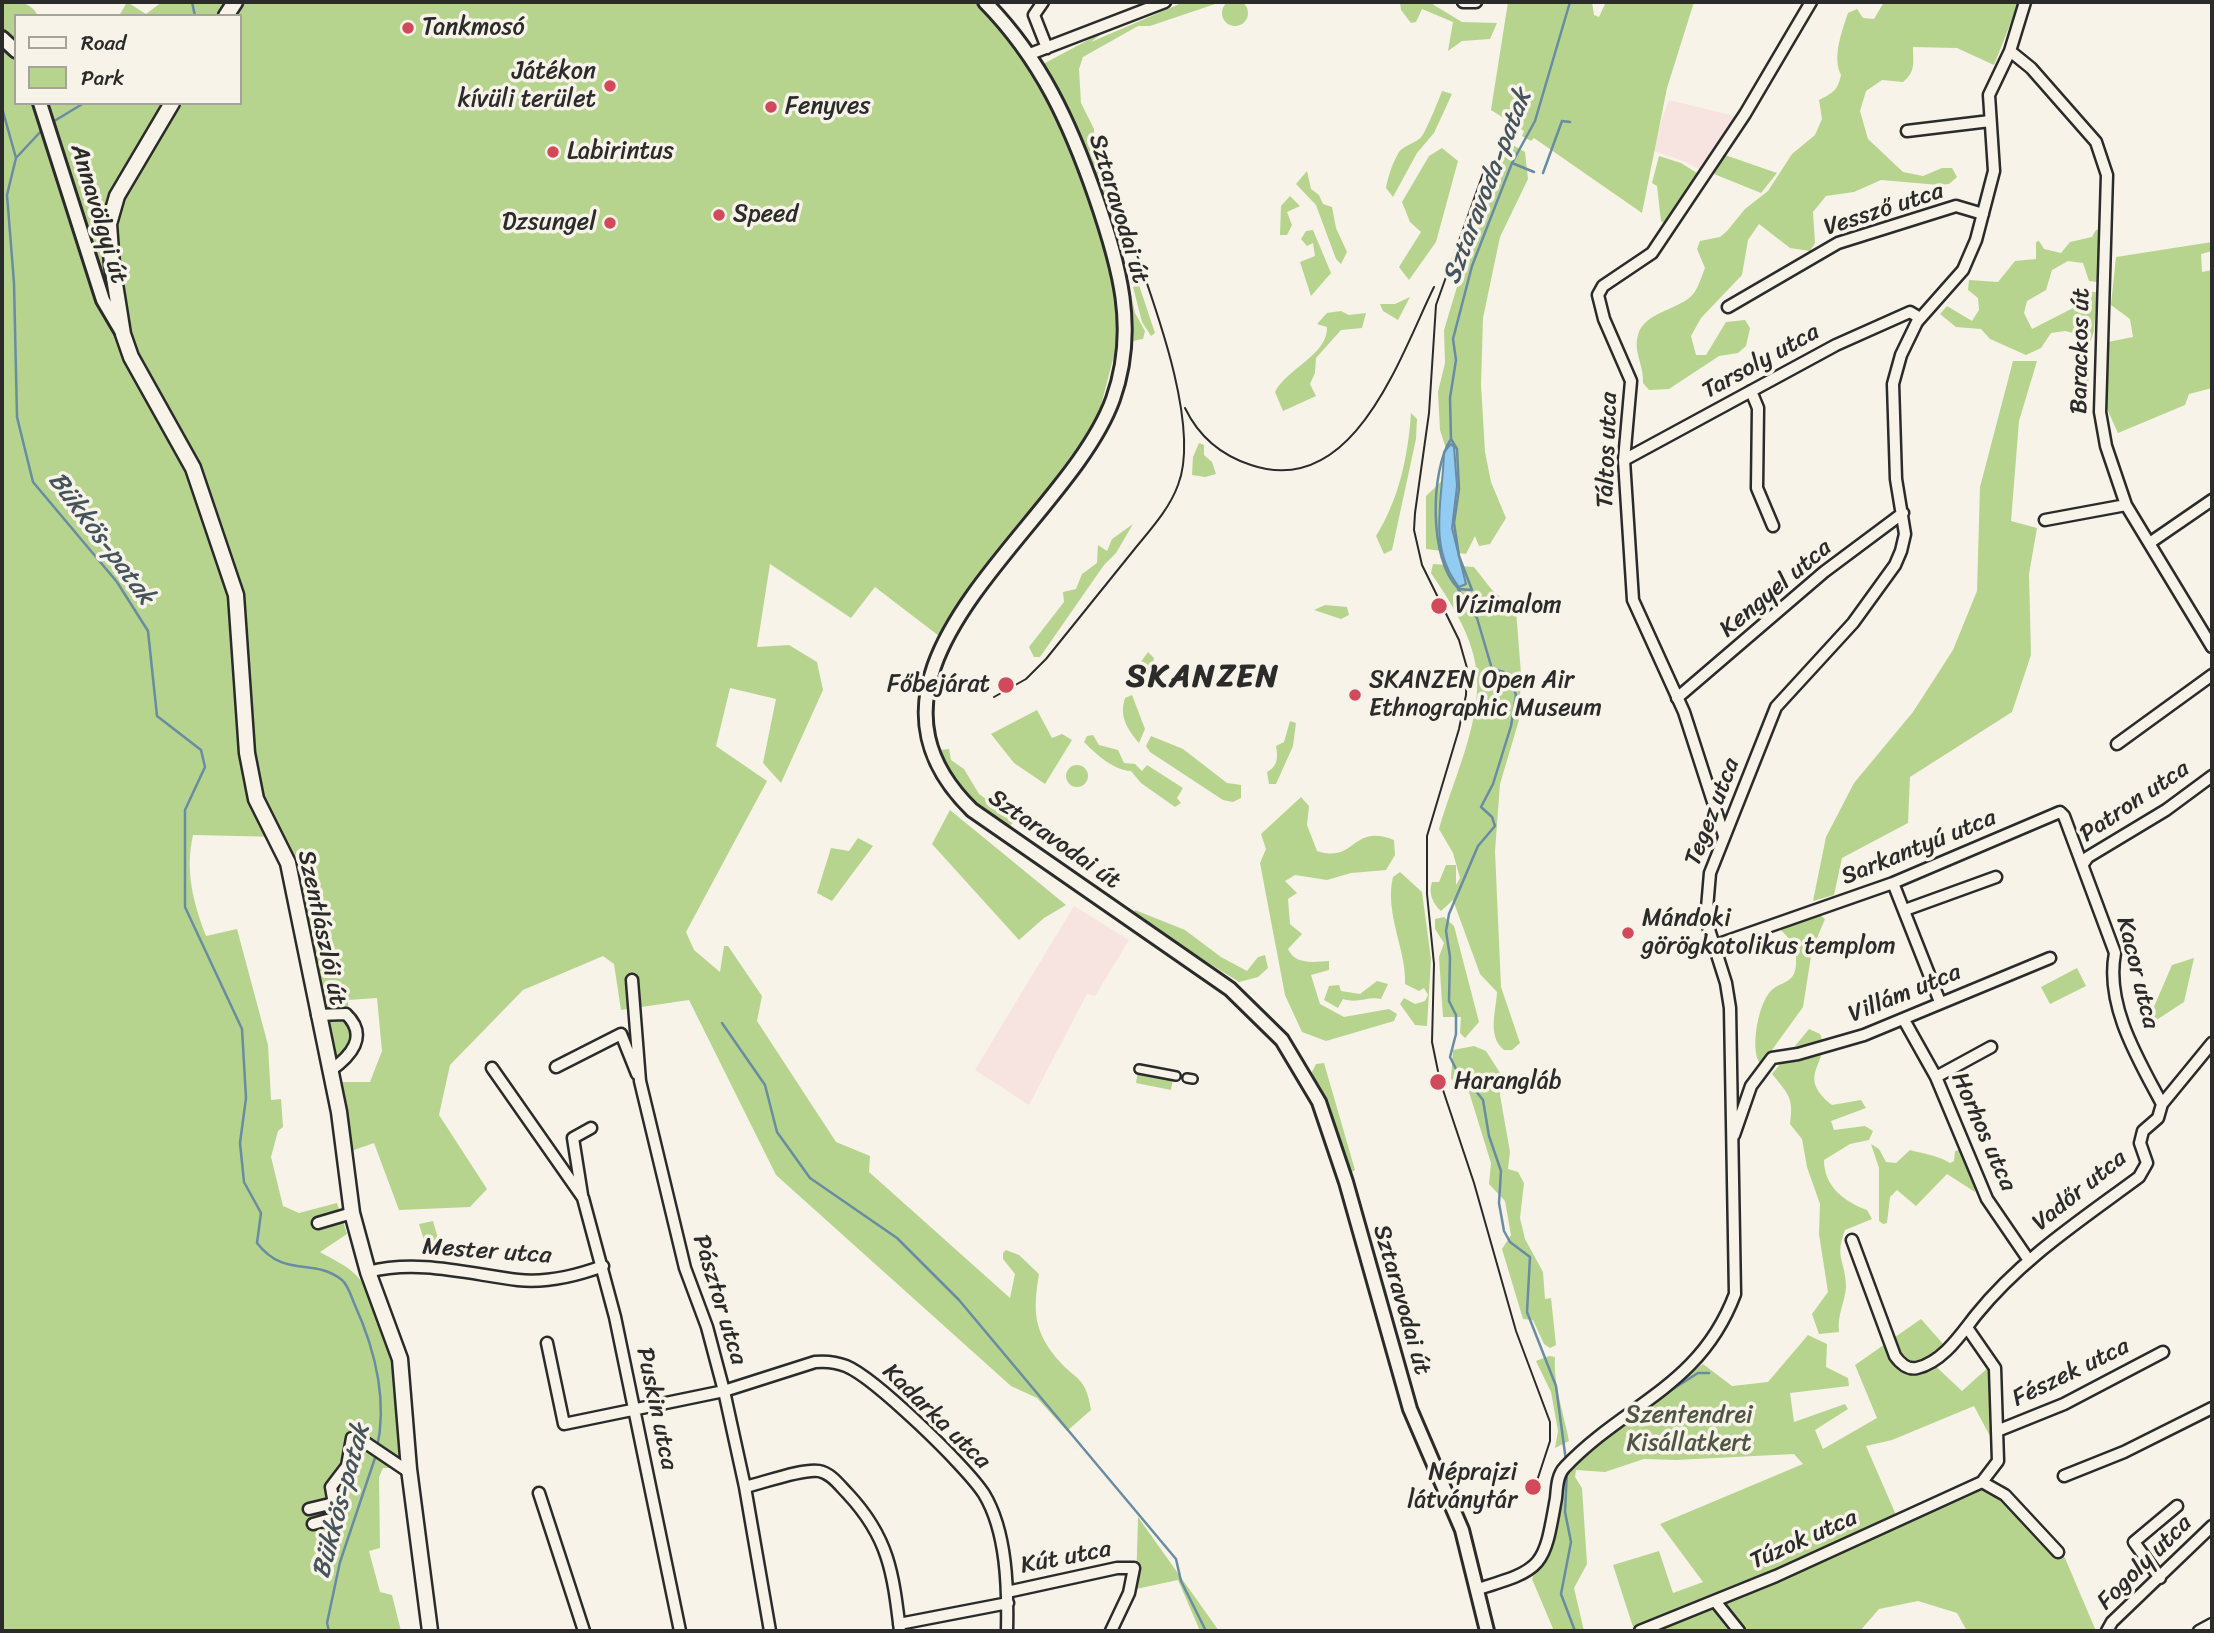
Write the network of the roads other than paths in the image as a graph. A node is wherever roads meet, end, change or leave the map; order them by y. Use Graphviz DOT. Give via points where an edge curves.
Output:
graph roads {
  1 [pos="985,2"];
  2 [pos="1043,2"];
  3 [pos="1165,2"];
  4 [pos="1465,2"];
  5 [pos="1476,2"];
  6 [pos="1811,2"];
  7 [pos="2025,2"];
  8 [pos="1046,48"];
  9 [pos="2010,51"];
  10 [pos="1030,54"];
  11 [pos="2020,58"];
  12 [pos="2002,66"];
  13 [pos="41,105"];
  14 [pos="171,105"];
  15 [pos="1990,121"];
  16 [pos="1908,131"];
  17 [pos="1983,214"];
  18 [pos="1728,307"];
  19 [pos="1920,318"];
  20 [pos="123,334"];
  21 [pos="1751,391"];
  22 [pos="1624,460"];
  23 [pos="2212,500"];
  24 [pos="2126,505"];
  25 [pos="1903,513"];
  26 [pos="2045,520"];
  27 [pos="1773,526"];
  28 [pos="2151,542"];
  29 [pos="2212,647"];
  30 [pos="2212,675"];
  31 [pos="1677,698"];
  32 [pos="2117,744"];
  33 [pos="2212,776"];
  34 [pos="2060,812"];
  35 [pos="1724,836"];
  36 [pos="2083,864"];
  37 [pos="1996,877"];
  38 [pos="1893,883"];
  39 [pos="1905,910"];
  40 [pos="1713,946"];
  41 [pos="2050,958"];
  42 [pos="632,980"];
  43 [pos="1940,1002"];
  44 [pos="317,1015"];
  45 [pos="1904,1020"];
  46 [pos="2212,1043"];
  47 [pos="1991,1047"];
  48 [pos="556,1067"];
  49 [pos="492,1068"];
  50 [pos="1139,1069"];
  51 [pos="330,1071"];
  52 [pos="1176,1076"];
  53 [pos="1936,1077"];
  54 [pos="640,1081"];
  55 [pos="2162,1104"];
  56 [pos="592,1128"];
  57 [pos="1734,1136"];
  58 [pos="583,1198"];
  59 [pos="352,1213"];
  60 [pos="318,1223"];
  61 [pos="1852,1240"];
  62 [pos="2028,1259"];
  63 [pos="603,1266"];
  64 [pos="368,1272"];
  65 [pos="1968,1329"];
  66 [pos="547,1343"];
  67 [pos="2163,1352"];
  68 [pos="724,1391"];
  69 [pos="2212,1408"];
  70 [pos="636,1410"];
  71 [pos="1997,1431"];
  72 [pos="409,1469"];
  73 [pos="2064,1476"];
  74 [pos="1982,1482"];
  75 [pos="745,1487"];
  76 [pos="539,1493"];
  77 [pos="334,1503"];
  78 [pos="2177,1506"];
  79 [pos="309,1509"];
  80 [pos="313,1524"];
  81 [pos="2212,1526"];
  82 [pos="2059,1552"];
  83 [pos="2160,1578"];
  84 [pos="1478,1589"];
  85 [pos="1007,1592"];
  86 [pos="1715,1601"];
  87 [pos="1008,1603"];
  88 [pos="2212,1624"];
  89 [pos="900,1628"];
  90 [pos="430,1631"];
  91 [pos="584,1631"];
  92 [pos="680,1631"];
  93 [pos="770,1631"];
  94 [pos="1007,1631"];
  95 [pos="1111,1631"];
  96 [pos="1487,1631"];
  97 [pos="1640,1631"];
  98 [pos="1739,1631"];
  99 [pos="2107,1631"];
  100 [pos="2199,1631"];
  1 -- 10 [label="street, Sztaravodai út"];
  2 -- 8 [label="street" via="1034,15"];
  3 -- 8 [label="street"];
  4 -- 5 [label="street"];
  6 -- 22 [label="street, Táltos utca" via="1745,114 1652,253 1603,286 1598,295 1630,380"];
  7 -- 9 [label="street"];
  8 -- 10 [label="street"];
  9 -- 11 [label="street, Barackos út"];
  9 -- 12 [label="street, Tegez utca"];
  10 -- 84 [label="street, Sztaravodai út" via="1068,120 1114,251 1126,315 1122,362 1097,433 939,650 926,694 927,730 944,777 972,810 1230,989 1264,1018 1295,1058 1328,1126 1410,1409 1462,1531"];
  11 -- 12 [label="street"];
  11 -- 24 [label="street, Barackos út" via="2096,142 2103,156 2108,210 2100,412 2105,446"];
  12 -- 15 [label="street, Tegez utca" via="1989,95"];
  13 -- 20 [label="street, Annavölgyi út" via="103,300"];
  14 -- 20 [label="main road, Szentlászlói út" via="126,177 112,210 109,232"];
  15 -- 16 [label="street"];
  15 -- 17 [label="street, Tegez utca" via="1994,171"];
  17 -- 18 [label="street, Vessző utca" via="1956,206 1838,243"];
  17 -- 19 [label="street, Tegez utca" via="1963,270"];
  19 -- 21 [label="street, Tarsoly utca" via="1910,312"];
  19 -- 25 [label="street, Tegez utca" via="1901,355 1892,390 1896,479"];
  20 -- 44 [label="main road, Szentlászlói út" via="139,376 193,468 231,573 247,753 256,799 288,863"];
  21 -- 22 [label="street, Tarsoly utca"];
  21 -- 27 [label="street" via="1758,408 1756,488"];
  22 -- 31 [label="street, Táltos utca" via="1633,600"];
  23 -- 28 [label="street"];
  24 -- 26 [label="street"];
  24 -- 28 [label="street, Barackos út"];
  25 -- 31 [label="street, Kengyel utca" via="1824,572"];
  25 -- 35 [label="street, Tegez utca" via="1905,534 1895,565 1853,623 1776,707"];
  28 -- 29 [label="street, Barackos út"];
  30 -- 32 [label="street"];
  31 -- 35 [label="street, Táltos utca"];
  33 -- 36 [label="street, Patron utca"];
  34 -- 36 [label="street, Kacor utca"];
  34 -- 38 [label="street, Sarkantyú utca"];
  35 -- 40 [label="street, Tegez utca" via="1707,888 1706,920"];
  36 -- 55 [label="street, Kacor utca" via="2115,953 2111,975 2121,1017"];
  37 -- 39 [label="street"];
  38 -- 39 [label="street"];
  38 -- 40 [label="street, Sarkantyú utca"];
  39 -- 43 [label="street"];
  40 -- 57 [label="street, Tegez utca" via="1730,1008"];
  41 -- 43 [label="street, Villám utca"];
  42 -- 54 [label="street, Pásztor utca"];
  43 -- 45 [label="street, Villám utca"];
  44 -- 51 [label="main road, Szentlászlói út"];
  44 -- 51 [label="street" via="346,1014 356,1023 359,1036 354,1048"];
  45 -- 53 [label="street, Horhos utca"];
  45 -- 57 [label="street, Villám utca" via="1808,1052 1772,1058 1751,1086"];
  46 -- 55 [label="street, Vadőr utca"];
  47 -- 53 [label="street"];
  48 -- 54 [label="street" via="621,1034"];
  49 -- 58 [label="street, Puskin utca"];
  50 -- 52 [label="street"];
  51 -- 59 [label="main road, Szentlászlói út"];
  53 -- 62 [label="street, Horhos utca" via="1987,1199"];
  54 -- 68 [label="street, Pásztor utca" via="685,1268"];
  55 -- 62 [label="street, Vadőr utca" via="2158,1118 2143,1131 2140,1143 2147,1163 2139,1177"];
  56 -- 58 [label="street, Puskin utca" via="573,1138"];
  57 -- 84 [label="street, Tegez utca" via="1737,1275 1729,1312 1682,1376 1613,1426 1561,1472 1539,1562 1522,1576"];
  58 -- 63 [label="street, Puskin utca"];
  59 -- 60 [label="street"];
  59 -- 64 [label="main road, Szentlászlói út"];
  61 -- 65 [label="street, Vadőr utca" via="1889,1346 1909,1368 1940,1356"];
  62 -- 65 [label="street, Vadőr utca"];
  63 -- 64 [label="street, Mester utca" via="573,1277 530,1280 422,1268"];
  63 -- 70 [label="street, Puskin utca"];
  64 -- 72 [label="main road, Szentlászlói út" via="400,1359"];
  65 -- 71 [label="street" via="1995,1368"];
  66 -- 70 [label="street, Kadarka utca" via="564,1424"];
  67 -- 71 [label="street, Fészek utca" via="2064,1404"];
  68 -- 70 [label="street, Kadarka utca"];
  68 -- 75 [label="street, Pásztor utca"];
  68 -- 85 [label="street, Kadarka utca" via="815,1362 839,1364 865,1377 923,1429 984,1495 995,1524"];
  69 -- 73 [label="street"];
  70 -- 92 [label="street, Puskin utca"];
  71 -- 74 [label="street" via="1997,1461"];
  72 -- 77 [label="street" via="352,1438 347,1466 331,1487"];
  72 -- 90 [label="main road, Szentlászlói út"];
  74 -- 82 [label="street" via="2005,1495"];
  74 -- 86 [label="street, Túzok utca"];
  75 -- 89 [label="street" via="814,1471 828,1475 871,1518 881,1537"];
  75 -- 93 [label="street, Pásztor utca"];
  76 -- 91 [label="street"];
  77 -- 79 [label="street"];
  77 -- 80 [label="street" via="334,1518"];
  78 -- 83 [label="street" via="2134,1542"];
  81 -- 83 [label="street, Fogoly utca"];
  83 -- 99 [label="street, Fogoly utca"];
  84 -- 96 [label="street, Sztaravodai út"];
  85 -- 87 [label="street, Kadarka utca"];
  85 -- 95 [label="street, Kút utca" via="1134,1568 1129,1593"];
  86 -- 97 [label="street, Túzok utca"];
  86 -- 98 [label="street"];
  87 -- 89 [label="street, Kút utca"];
  87 -- 94 [label="street, Kadarka utca"];
  88 -- 100 [label="street"];
}
